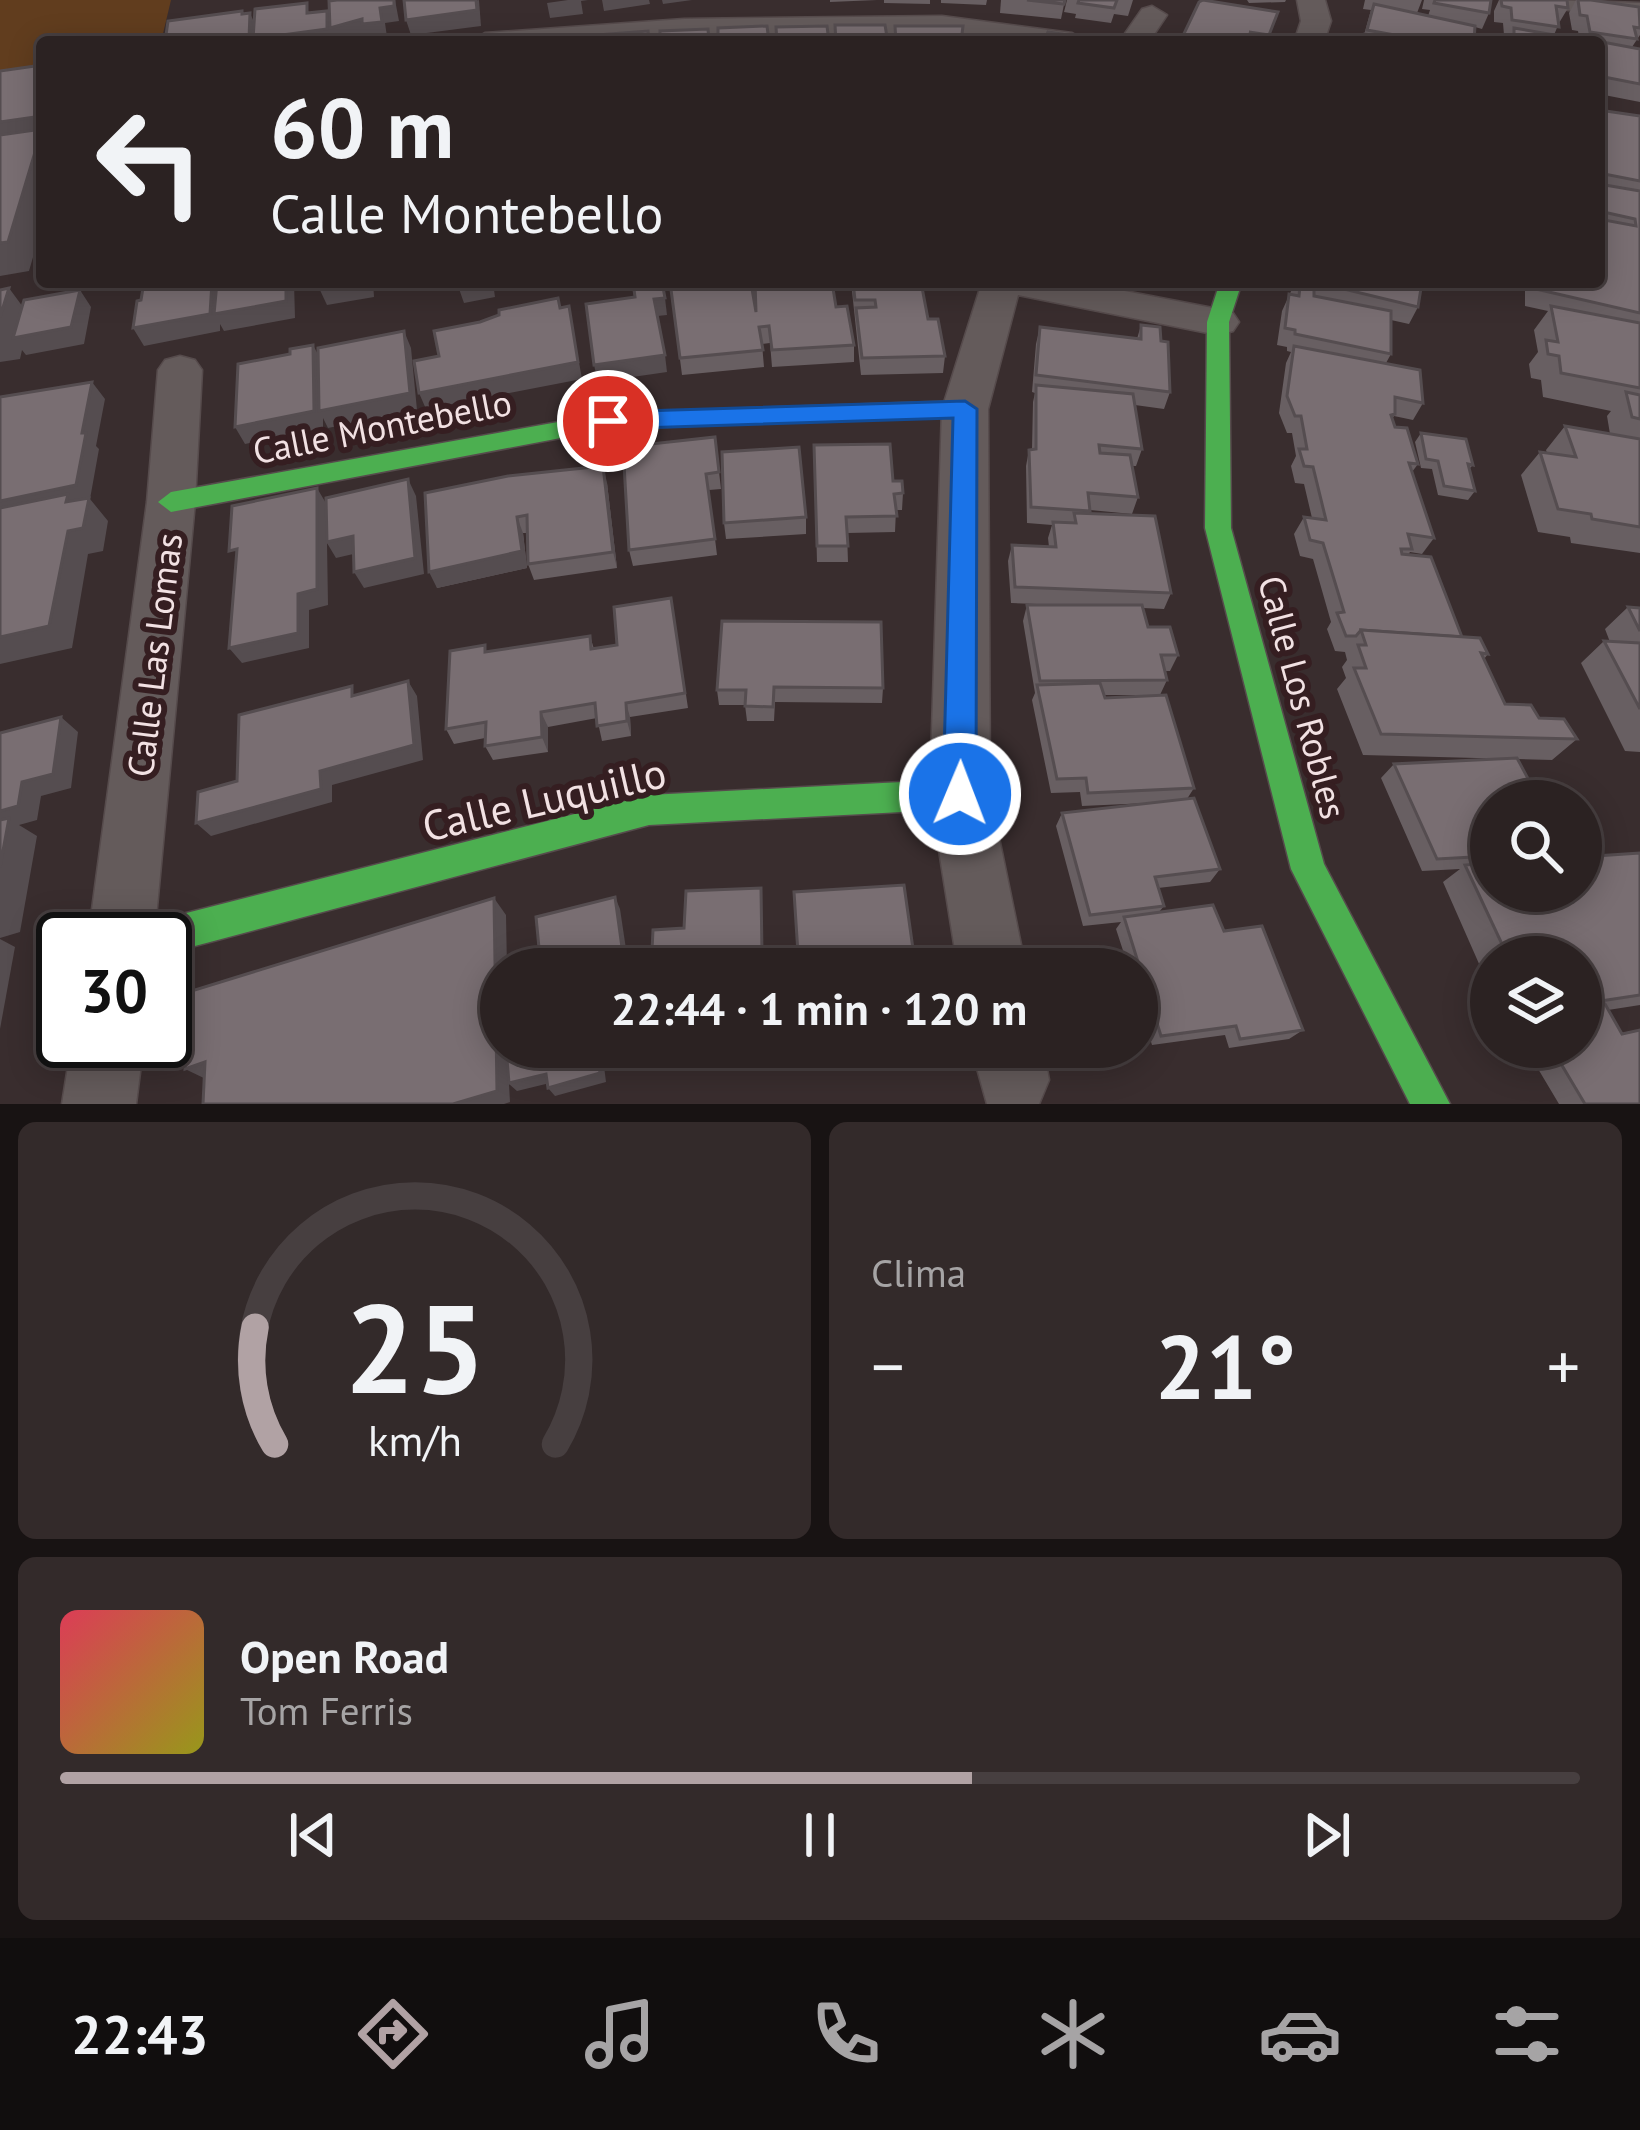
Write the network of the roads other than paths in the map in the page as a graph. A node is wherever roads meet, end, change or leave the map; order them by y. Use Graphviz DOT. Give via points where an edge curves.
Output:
graph roads {
  1 [pos="1311,0"];
  2 [pos="1562,0"];
  3 [pos="1640,12"];
  4 [pos="1152,15"];
  5 [pos="503,33"];
  6 [pos="1026,36"];
  7 [pos="1138,36"];
  8 [pos="1311,36"];
  9 [pos="1000,288"];
  10 [pos="1046,288"];
  11 [pos="1229,288"];
  12 [pos="1218,322"];
  13 [pos="180,370"];
  14 [pos="965,409"];
  15 [pos="172,502"];
  16 [pos="960,794"];
  17 [pos="124,912"];
  18 [pos="192,929"];
  19 [pos="988,948"];
  20 [pos="104,1068"];
  21 [pos="99,1104"];
  22 [pos="1431,1104"];
  1 -- 8 [label="street"];
  2 -- 3 [label="street"];
  4 -- 7 [label="street"];
  5 -- 6 [label="street" via="942,25"];
  9 -- 14 [label="street"];
  10 -- 12 [label="street"];
  11 -- 12 [label="street, Calle Los Robles"];
  12 -- 22 [label="street, Calle Los Robles" via="1218,529 1308,869"];
  13 -- 15 [label="street, Calle Las Lomas"];
  14 -- 15 [label="street, Calle Montebello" via="608,421"];
  14 -- 16 [label="street"];
  15 -- 17 [label="street, Calle Las Lomas"];
  16 -- 18 [label="street, Calle Luquillo" via="649,810"];
  16 -- 19 [label="street"];
  20 -- 21 [label="street"];
}
